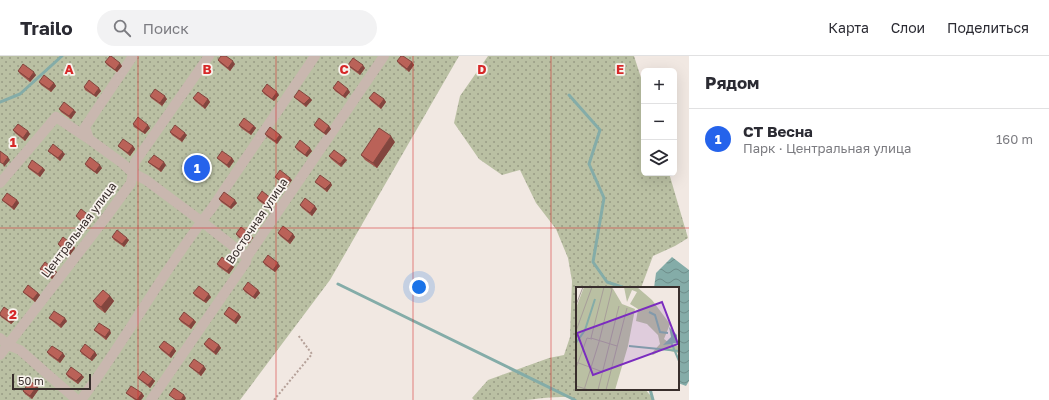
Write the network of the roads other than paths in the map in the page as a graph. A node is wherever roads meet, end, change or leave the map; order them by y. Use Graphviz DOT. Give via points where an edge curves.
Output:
graph roads {
  1 [pos="133,56"];
  2 [pos="209,56"];
  3 [pos="315,56"];
  4 [pos="384,56"];
  5 [pos="89,139"];
  6 [pos="133,173"];
  7 [pos="0,183"];
  8 [pos="201,221"];
  9 [pos="247,257"];
  10 [pos="0,338"];
  11 [pos="8,345"];
  12 [pos="0,355"];
  13 [pos="77,400"];
  14 [pos="81,400"];
  15 [pos="151,400"];
  1 -- 5 [label="street" via="85,127"];
  2 -- 6 [label="street, Центральная улица" via="135,162"];
  3 -- 8 [label="street"];
  4 -- 9 [label="street, Восточная улица"];
  5 -- 6 [label="street"];
  5 -- 7 [label="street" via="56,117"];
  6 -- 8 [label="street"];
  6 -- 11 [label="street, Центральная улица" via="131,183 108,216"];
  8 -- 9 [label="street"];
  8 -- 14 [label="street"];
  9 -- 15 [label="street, Восточная улица"];
  10 -- 11 [label="street"];
  11 -- 12 [label="street, Центральная улица"];
  11 -- 13 [label="street" via="20,350"];
}
